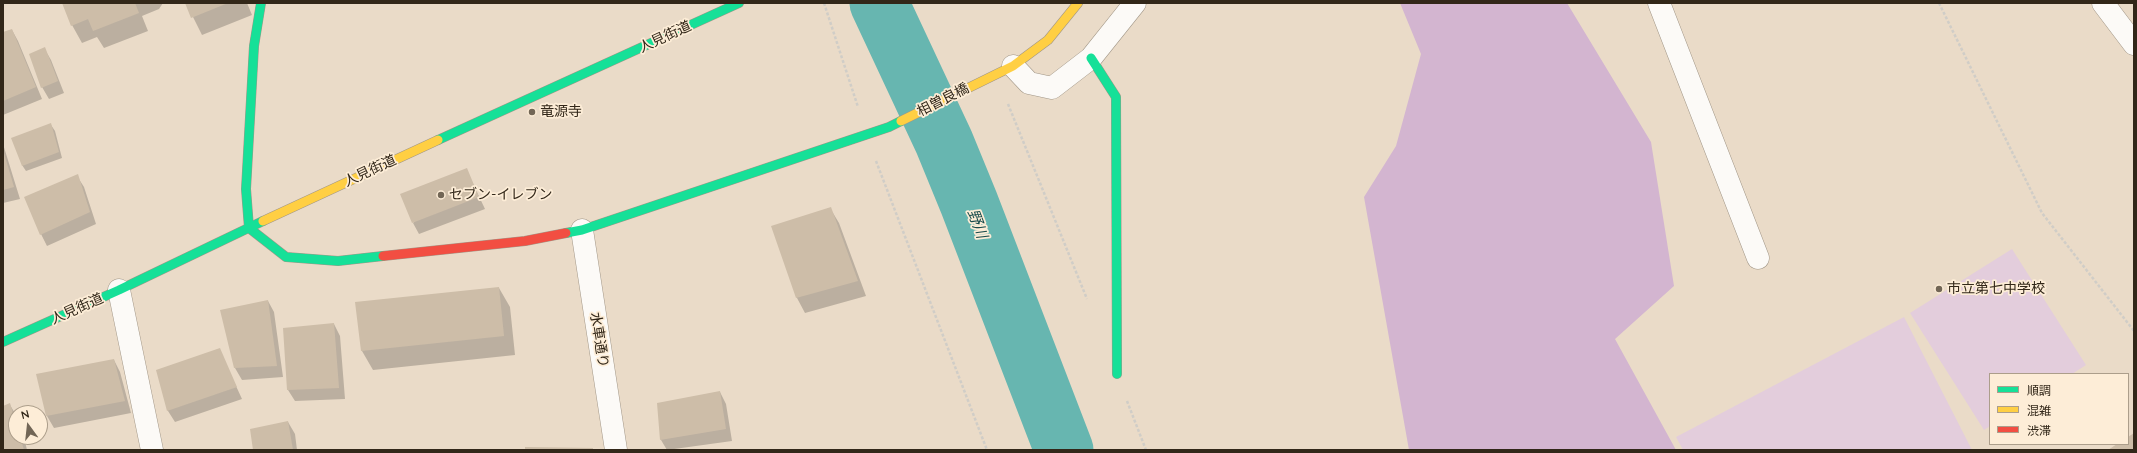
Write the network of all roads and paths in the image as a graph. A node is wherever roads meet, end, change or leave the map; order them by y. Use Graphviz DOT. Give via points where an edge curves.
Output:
graph roads {
  1 [pos="261,3"];
  2 [pos="739,3"];
  3 [pos="824,3"];
  4 [pos="1078,3"];
  5 [pos="1134,3"];
  6 [pos="1659,3"];
  7 [pos="1939,3"];
  8 [pos="2103,3"];
  9 [pos="2134,44"];
  10 [pos="1091,58"];
  11 [pos="1005,70"];
  12 [pos="866,134"];
  13 [pos="249,228"];
  14 [pos="582,230"];
  15 [pos="1758,258"];
  16 [pos="119,290"];
  17 [pos="1087,301"];
  18 [pos="2134,331"];
  19 [pos="3,342"];
  20 [pos="1117,374"];
  21 [pos="152,450"];
  22 [pos="616,450"];
  23 [pos="987,450"];
  24 [pos="1146,450"];
  1 -- 13 [label="street" via="254,46 246,189"];
  2 -- 13 [label="street, 人見街道"];
  3 -- 12 [label="path"];
  4 -- 11 [label="street, 相曽良橋" via="1048,40"];
  5 -- 10 [label="street"];
  6 -- 15 [label="street"];
  7 -- 18 [label="path" via="2042,213"];
  8 -- 9 [label="street"];
  10 -- 11 [label="street" via="1052,88 1029,83"];
  10 -- 20 [label="street" via="1116,97"];
  11 -- 12 [label="street, 相曽良橋" via="889,127"];
  11 -- 17 [label="path"];
  12 -- 14 [label="street, 相曽良橋"];
  12 -- 23 [label="path"];
  13 -- 14 [label="street, 相曽良橋" via="286,257 338,261 525,241"];
  13 -- 16 [label="street, 人見街道"];
  14 -- 22 [label="street, 水車通り"];
  16 -- 19 [label="street, 人見街道"];
  16 -- 21 [label="street"];
  20 -- 24 [label="path"];
}
